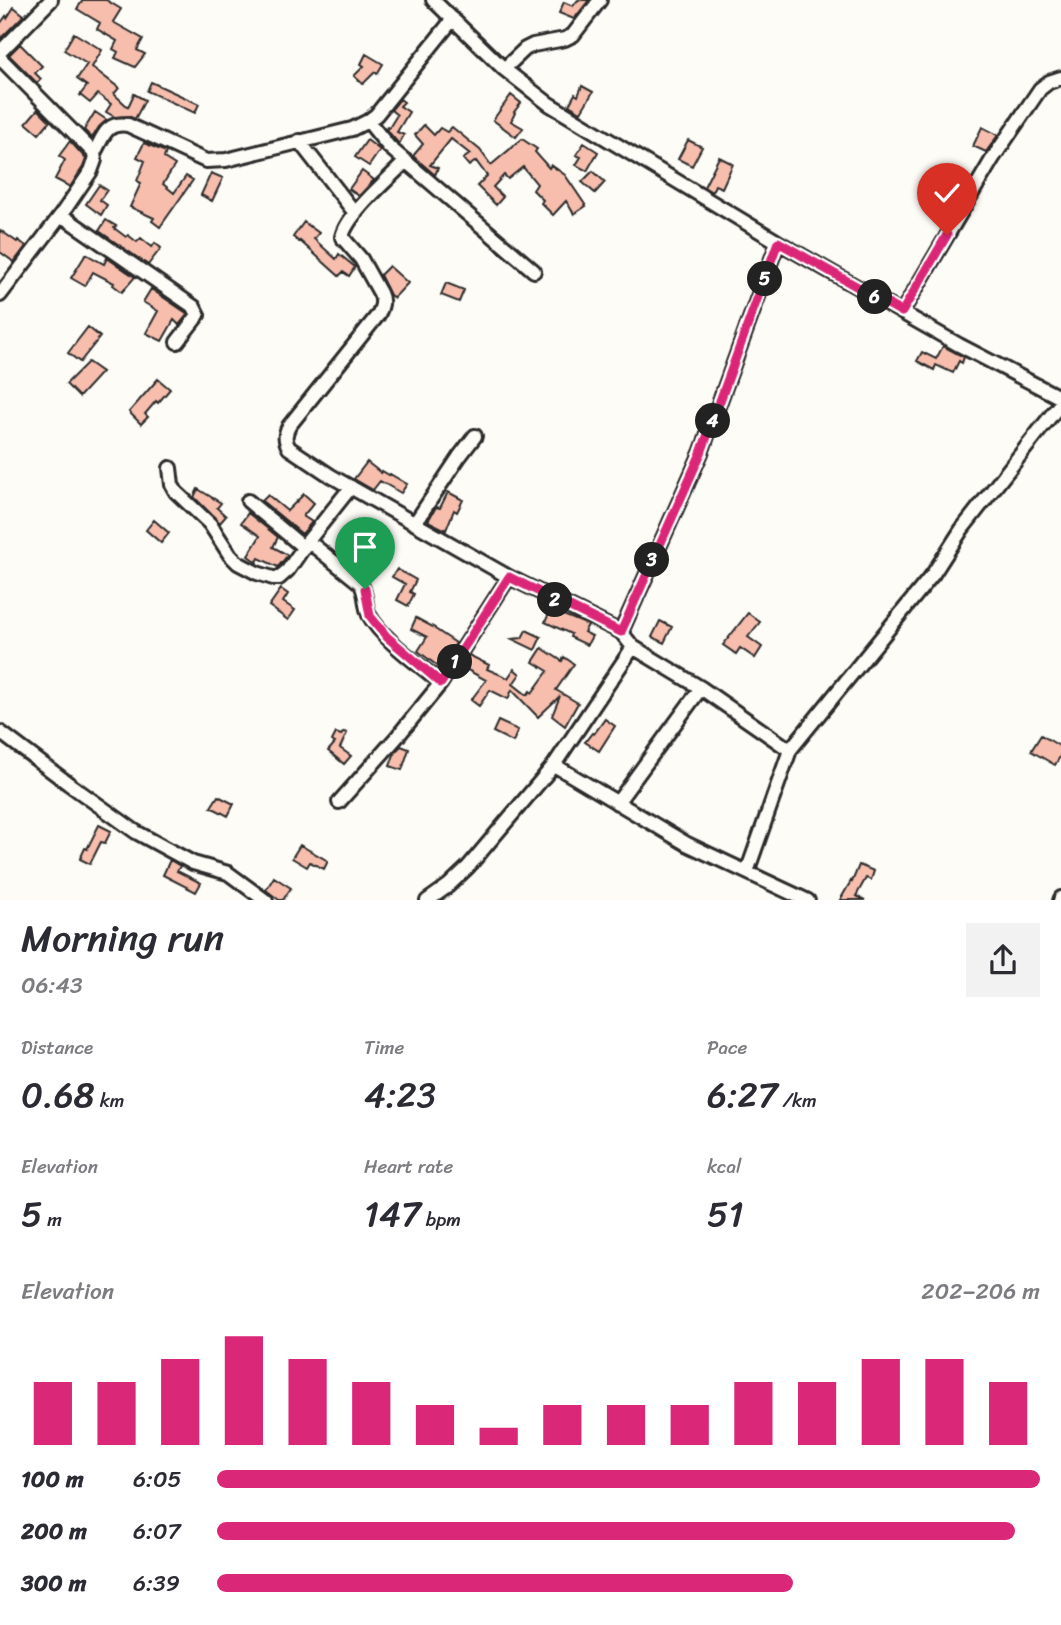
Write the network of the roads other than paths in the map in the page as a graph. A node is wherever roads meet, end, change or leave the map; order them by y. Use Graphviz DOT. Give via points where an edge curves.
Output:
graph roads {
  1 [pos="51,0"];
  2 [pos="433,0"];
  3 [pos="600,0"];
  4 [pos="453,19"];
  5 [pos="0,52"];
  6 [pos="0,58"];
  7 [pos="504,69"];
  8 [pos="1061,78"];
  9 [pos="368,121"];
  10 [pos="299,141"];
  11 [pos="94,153"];
  12 [pos="406,161"];
  13 [pos="355,213"];
  14 [pos="61,215"];
  15 [pos="778,242"];
  16 [pos="534,271"];
  17 [pos="0,295"];
  18 [pos="902,312"];
  19 [pos="177,342"];
  20 [pos="1061,400"];
  21 [pos="475,436"];
  22 [pos="170,468"];
  23 [pos="351,487"];
  24 [pos="248,502"];
  25 [pos="415,523"];
  26 [pos="306,544"];
  27 [pos="509,577"];
  28 [pos="621,632"];
  29 [pos="633,647"];
  30 [pos="441,683"];
  31 [pos="701,688"];
  32 [pos="0,732"];
  33 [pos="790,750"];
  34 [pos="554,765"];
  35 [pos="339,802"];
  36 [pos="617,803"];
  37 [pos="747,872"];
  38 [pos="265,900"];
  39 [pos="428,900"];
  40 [pos="806,900"];
  1 -- 5 [label="street"];
  2 -- 4 [label="street"];
  3 -- 7 [label="street" via="573,35 533,45"];
  4 -- 7 [label="street"];
  4 -- 9 [label="street"];
  6 -- 11 [label="street"];
  7 -- 15 [label="street" via="549,104"];
  8 -- 18 [label="street" via="1040,89 993,158"];
  9 -- 10 [label="street"];
  9 -- 12 [label="street"];
  10 -- 11 [label="street" via="206,161 117,124 107,130"];
  10 -- 13 [label="street"];
  11 -- 14 [label="street" via="91,171"];
  12 -- 13 [label="street"];
  12 -- 16 [label="street"];
  13 -- 23 [label="street" via="342,237 361,259 382,306 289,426 285,441"];
  14 -- 17 [label="street"];
  14 -- 19 [label="street" via="194,307 198,315"];
  15 -- 18 [label="street"];
  15 -- 28 [label="street" via="701,453"];
  18 -- 20 [label="street"];
  20 -- 33 [label="street" via="933,574"];
  21 -- 25 [label="street"];
  22 -- 26 [label="street" via="176,492 247,569 279,578"];
  23 -- 25 [label="street"];
  23 -- 26 [label="street"];
  24 -- 26 [label="street"];
  25 -- 27 [label="street"];
  26 -- 30 [label="street" via="360,583 370,616 387,637"];
  27 -- 28 [label="street"];
  27 -- 30 [label="street"];
  28 -- 29 [label="street"];
  29 -- 31 [label="street"];
  29 -- 34 [label="street"];
  30 -- 35 [label="street"];
  31 -- 33 [label="street"];
  31 -- 36 [label="street"];
  32 -- 38 [label="street" via="136,832 193,863 228,873"];
  33 -- 37 [label="street"];
  34 -- 36 [label="street"];
  34 -- 39 [label="street" via="468,867"];
  36 -- 37 [label="street"];
  37 -- 40 [label="street"];
}
